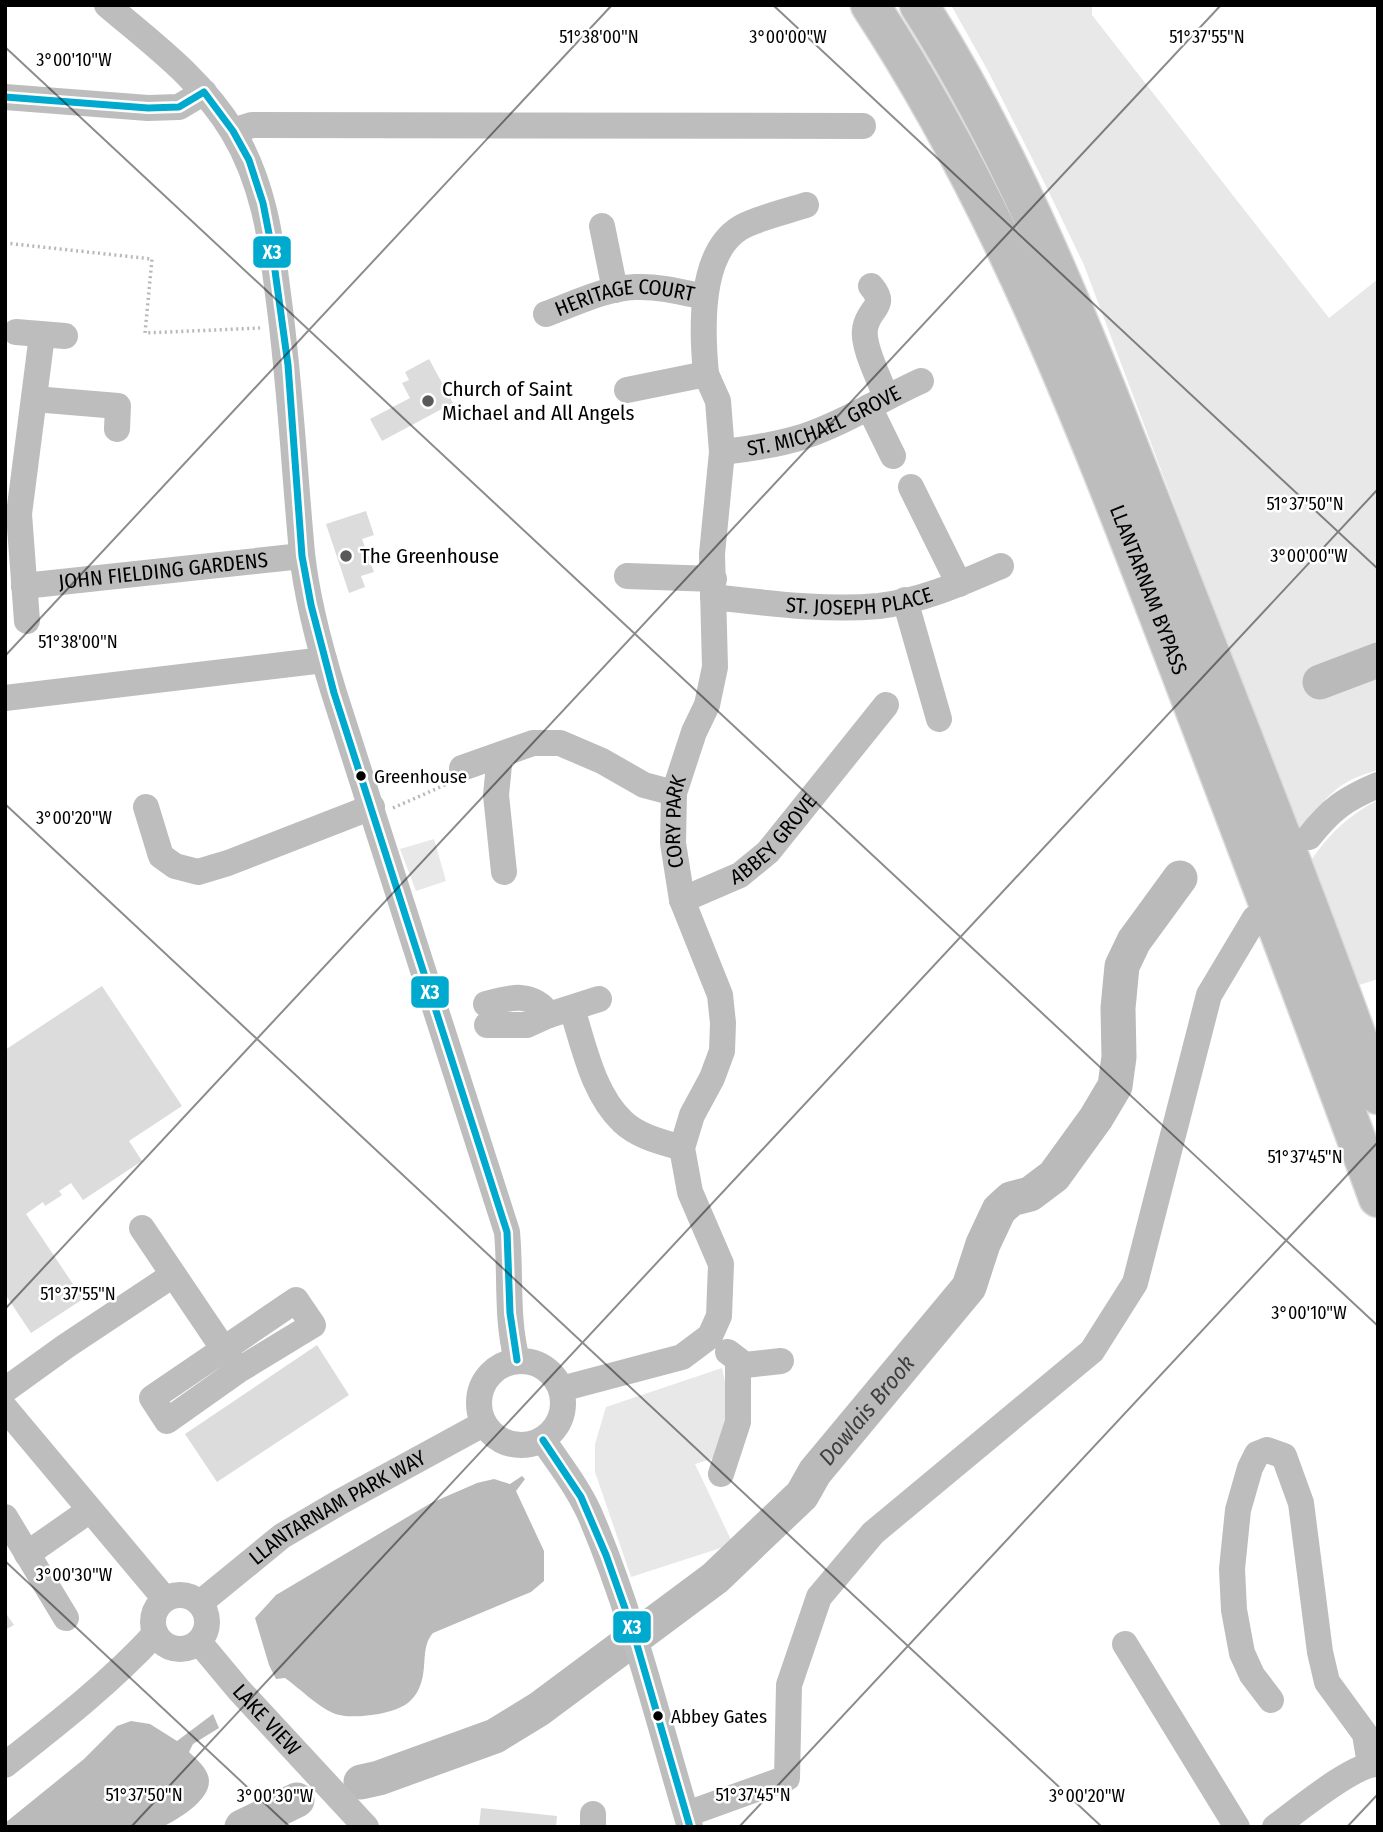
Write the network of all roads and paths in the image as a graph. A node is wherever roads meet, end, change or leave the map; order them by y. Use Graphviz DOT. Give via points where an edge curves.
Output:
graph roads {
  1 [pos="107,5"];
  2 [pos="870,5"];
  3 [pos="919,5"];
  4 [pos="204,92"];
  5 [pos="5,97"];
  6 [pos="863,126"];
  7 [pos="233,131"];
  8 [pos="806,205"];
  9 [pos="602,226"];
  10 [pos="5,243"];
  11 [pos="871,286"];
  12 [pos="615,290"];
  13 [pos="705,297"];
  14 [pos="546,314"];
  15 [pos="283,327"];
  16 [pos="41,334"];
  17 [pos="706,374"];
  18 [pos="921,381"];
  19 [pos="627,390"];
  20 [pos="34,399"];
  21 [pos="878,402"];
  22 [pos="117,429"];
  23 [pos="722,452"];
  24 [pos="893,456"];
  25 [pos="911,486"];
  26 [pos="302,556"];
  27 [pos="1001,566"];
  28 [pos="627,576"];
  29 [pos="959,584"];
  30 [pos="24,586"];
  31 [pos="713,588"];
  32 [pos="905,600"];
  33 [pos="27,621"];
  34 [pos="324,660"];
  35 [pos="5,698"];
  36 [pos="886,705"];
  37 [pos="939,719"];
  38 [pos="500,755"];
  39 [pos="462,768"];
  40 [pos="1378,785"];
  41 [pos="674,793"];
  42 [pos="146,807"];
  43 [pos="373,811"];
  44 [pos="1309,837"];
  45 [pos="504,872"];
  46 [pos="682,900"];
  47 [pos="1255,918"];
  48 [pos="599,999"];
  49 [pos="561,1012"];
  50 [pos="486,1014"];
  51 [pos="1378,1095"];
  52 [pos="682,1148"];
  53 [pos="1378,1198"];
  54 [pos="142,1228"];
  55 [pos="173,1275"];
  56 [pos="710,1336"];
  57 [pos="232,1360"];
  58 [pos="517,1360"];
  59 [pos="738,1360"];
  60 [pos="781,1361"];
  61 [pos="5,1390"];
  62 [pos="561,1390"];
  63 [pos="5,1408"];
  64 [pos="483,1424"];
  65 [pos="543,1440"];
  66 [pos="721,1474"];
  67 [pos="90,1510"];
  68 [pos="5,1517"];
  69 [pos="27,1554"];
  70 [pos="165,1599"];
  71 [pos="200,1604"];
  72 [pos="66,1618"];
  73 [pos="155,1634"];
  74 [pos="198,1642"];
  75 [pos="1125,1644"];
  76 [pos="1271,1700"];
  77 [pos="1374,1764"];
  78 [pos="5,1765"];
  79 [pos="688,1821"];
  80 [pos="366,1827"];
  81 [pos="1237,1827"];
  82 [pos="1275,1827"];
  1 -- 4 [label="street" via="177,63"];
  2 -- 53 [label="highway, LLANTARNAM BYPASS" via="948,135 1073,397"];
  3 -- 51 [label="highway, LLANTARNAM BYPASS" via="991,127 1051,256 1321,934"];
  4 -- 5 [label="street" via="178,107 148,108"];
  4 -- 7 [label="street"];
  6 -- 7 [label="street" via="252,125"];
  7 -- 15 [label="street" via="263,203"];
  8 -- 13 [label="street, HERITAGE COURT" via="740,228 722,244"];
  9 -- 12 [label="street"];
  10 -- 15 [label="path" via="152,259 145,333"];
  11 -- 21 [label="street" via="879,300 864,333 875,369"];
  12 -- 13 [label="street, HERITAGE COURT" via="669,289"];
  12 -- 14 [label="street, HERITAGE COURT"];
  13 -- 17 [label="street, HERITAGE COURT"];
  15 -- 26 [label="street"];
  16 -- 20 [label="street"];
  17 -- 19 [label="street"];
  17 -- 23 [label="street, CORY PARK" via="718,401"];
  18 -- 21 [label="street, ST. MICHAEL GROVE"];
  20 -- 22 [label="street" via="118,406"];
  20 -- 30 [label="street" via="19,514"];
  21 -- 23 [label="street, ST. MICHAEL GROVE" via="803,436"];
  21 -- 24 [label="street"];
  23 -- 31 [label="street, CORY PARK"];
  25 -- 29 [label="street"];
  26 -- 30 [label="street, JOHN FIELDING GARDENS"];
  26 -- 34 [label="street"];
  27 -- 29 [label="street, ST. JOSEPH PLACE"];
  28 -- 31 [label="street, ST. JOSEPH PLACE"];
  29 -- 32 [label="street, ST. JOSEPH PLACE"];
  30 -- 33 [label="street"];
  31 -- 32 [label="street, ST. JOSEPH PLACE" via="783,605 880,606"];
  31 -- 41 [label="street, CORY PARK" via="715,667 707,705"];
  32 -- 37 [label="street"];
  34 -- 35 [label="street"];
  34 -- 43 [label="street"];
  36 -- 46 [label="street, ABBEY GROVE" via="768,852 740,875"];
  38 -- 39 [label="street"];
  38 -- 41 [label="street" via="533,743 560,743 644,785"];
  38 -- 45 [label="street" via="496,795"];
  39 -- 43 [label="path" via="457,780"];
  40 -- 44 [label="street" via="1328,813"];
  41 -- 46 [label="street, CORY PARK" via="673,843"];
  42 -- 43 [label="street" via="161,856 175,866 198,872"];
  43 -- 58 [label="street" via="507,1232 511,1339"];
  46 -- 52 [label="street, CORY PARK" via="720,995 723,1023 722,1051"];
  47 -- 79 [label="street" via="1209,995 1135,1283 1092,1351 873,1533 819,1597 789,1685 787,1778"];
  48 -- 49 [label="street"];
  49 -- 50 [label="street" via="526,998 502,1000"];
  49 -- 52 [label="street" via="603,1097 623,1123 649,1139"];
  52 -- 56 [label="street, CORY PARK" via="690,1192 721,1264 719,1316"];
  54 -- 55 [label="street"];
  55 -- 57 [label="street"];
  55 -- 61 [label="street"];
  56 -- 59 [label="street"];
  56 -- 62 [label="street" via="682,1357"];
  58 -- 62 [label="street" via="544,1367"];
  58 -- 64 [label="street" via="491,1372 483,1383 479,1410"];
  59 -- 60 [label="street" via="745,1365"];
  59 -- 66 [label="street" via="738,1422"];
  62 -- 65 [label="street" via="563,1412"];
  63 -- 67 [label="street"];
  64 -- 65 [label="street" via="492,1435 516,1446"];
  64 -- 71 [label="street, LLANTARNAM PARK WAY" via="282,1536"];
  65 -- 79 [label="street" via="590,1516 626,1615"];
  67 -- 69 [label="street"];
  67 -- 70 [label="street"];
  68 -- 69 [label="street"];
  69 -- 72 [label="street"];
  70 -- 71 [label="street" via="183,1595"];
  70 -- 73 [label="street" via="153,1615"];
  71 -- 74 [label="street" via="207,1623"];
  73 -- 74 [label="street" via="170,1648 180,1650"];
  73 -- 78 [label="street"];
  74 -- 80 [label="street, LAKE VIEW"];
  75 -- 81 [label="street"];
  76 -- 77 [label="street" via="1242,1653 1232,1569 1238,1510 1250,1468 1257,1454 1267,1450 1284,1456 1301,1503 1327,1682 1365,1734"];
  77 -- 82 [label="street" via="1349,1774"];
}
